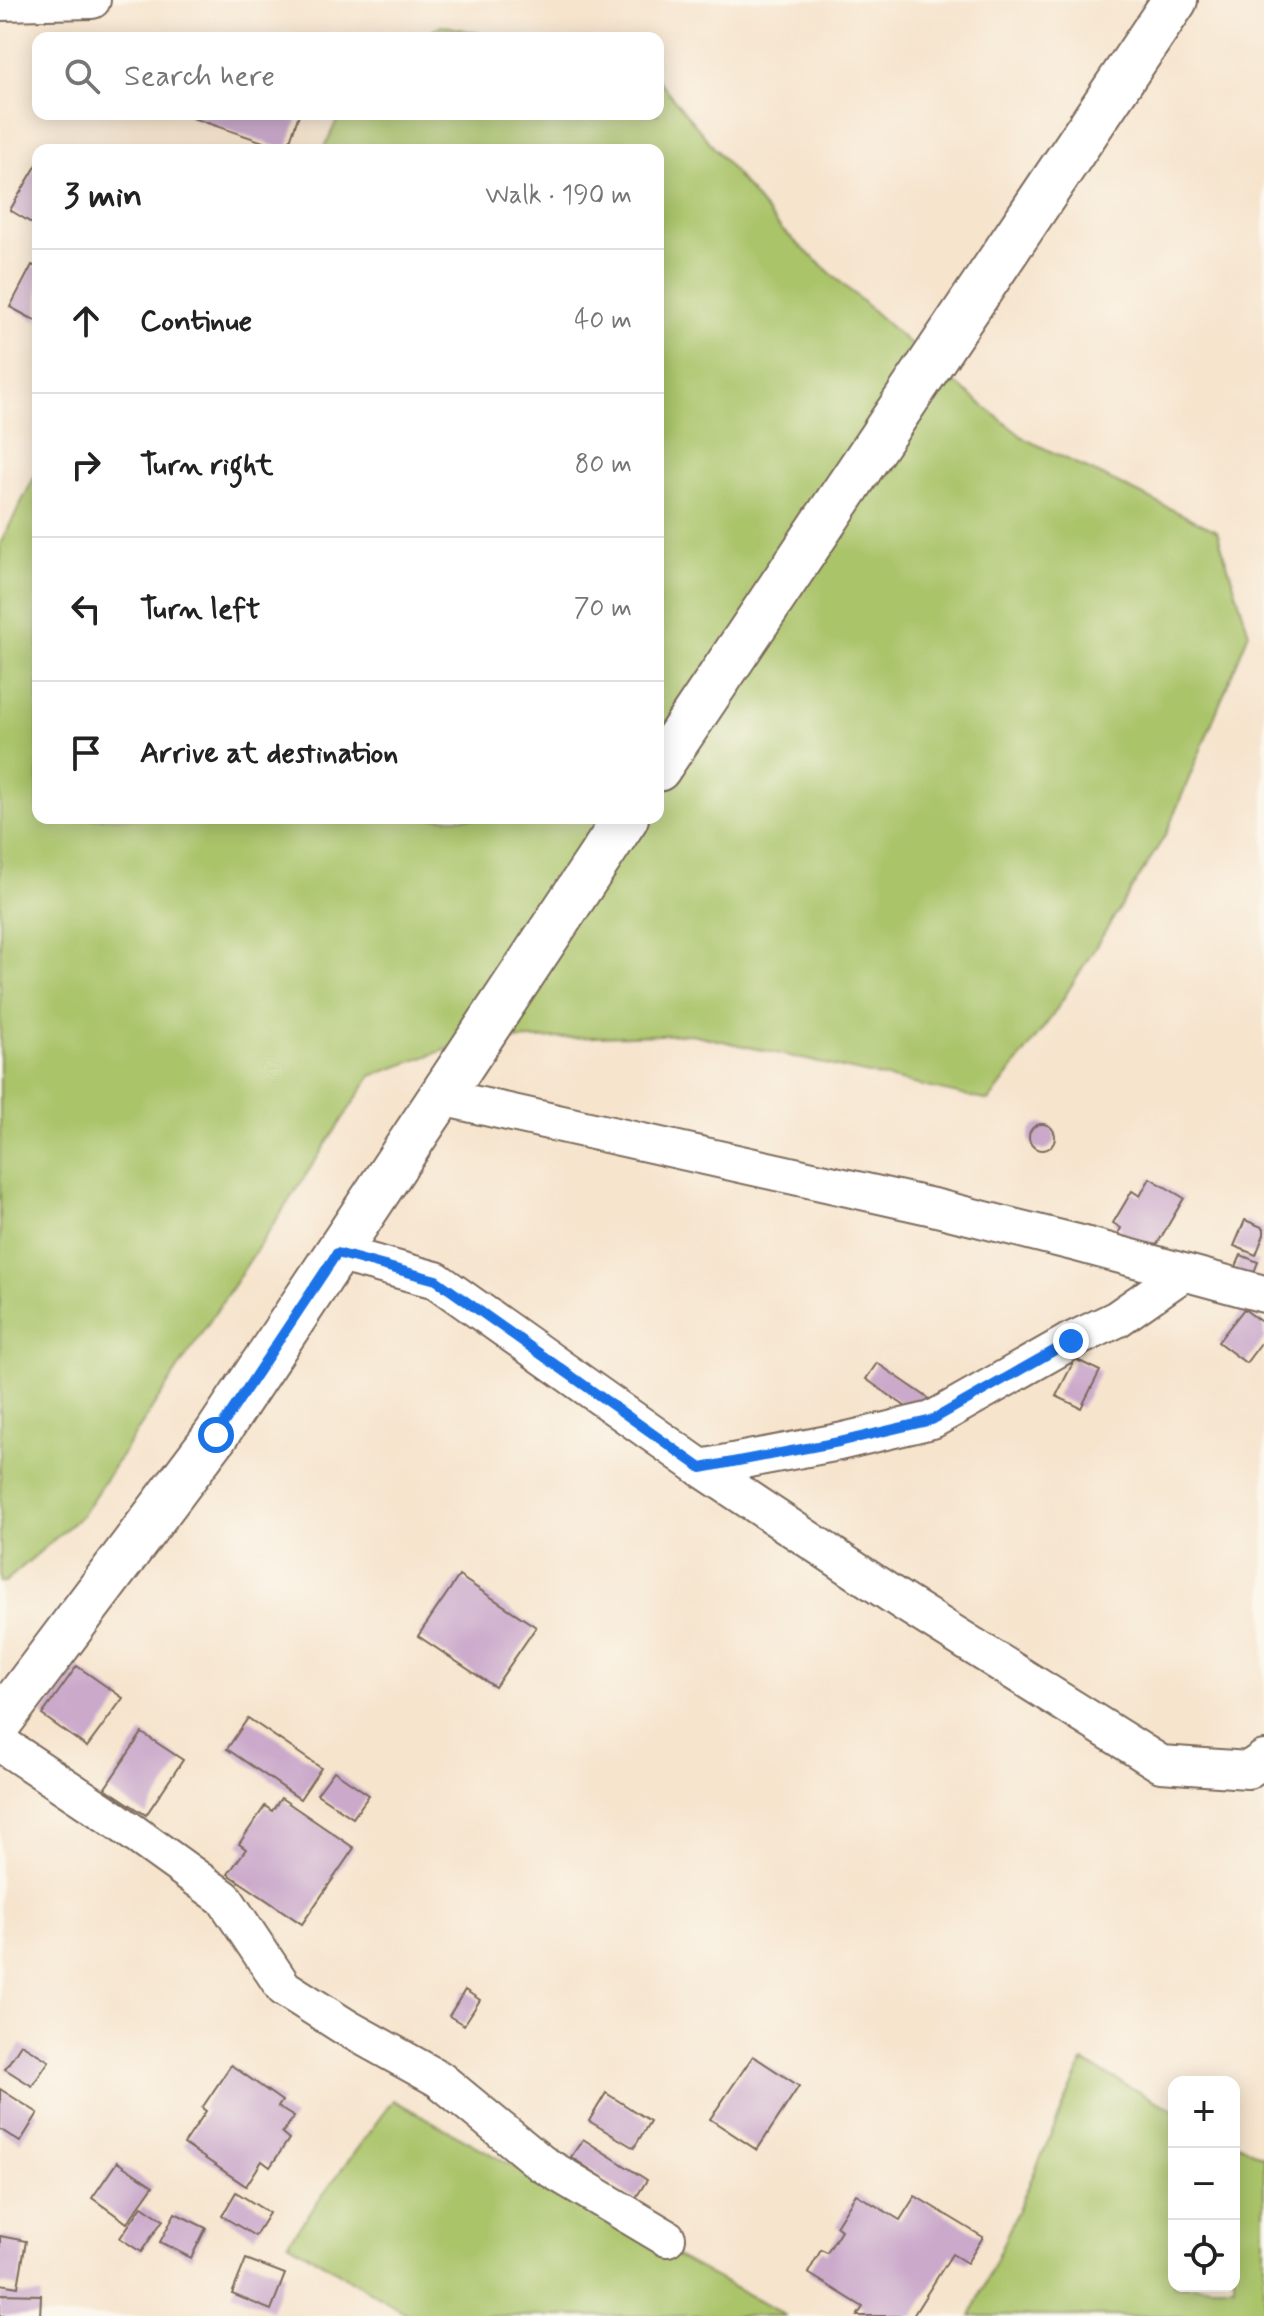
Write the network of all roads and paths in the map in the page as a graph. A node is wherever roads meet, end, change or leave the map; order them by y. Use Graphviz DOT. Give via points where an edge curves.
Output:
graph roads {
  1 [pos="92,0"];
  2 [pos="1175,0"];
  3 [pos="0,2"];
  4 [pos="664,760"];
  5 [pos="622,824"];
  6 [pos="441,1097"];
  7 [pos="337,1253"];
  8 [pos="1183,1273"];
  9 [pos="1264,1294"];
  10 [pos="701,1468"];
  11 [pos="0,1722"];
  12 [pos="0,1743"];
  13 [pos="1264,1759"];
  14 [pos="667,2238"];
  1 -- 3 [label="street"];
  2 -- 4 [label="main road"];
  5 -- 6 [label="main road"];
  6 -- 7 [label="main road"];
  6 -- 8 [label="street" via="933,1207"];
  7 -- 10 [label="street" via="436,1280"];
  7 -- 11 [label="main road" via="216,1435"];
  8 -- 9 [label="street"];
  8 -- 10 [label="street" via="1117,1319 932,1420"];
  10 -- 13 [label="street" via="1161,1764 1248,1770"];
  12 -- 14 [label="street" via="224,1898 284,1988 439,2079 541,2163"];
}
